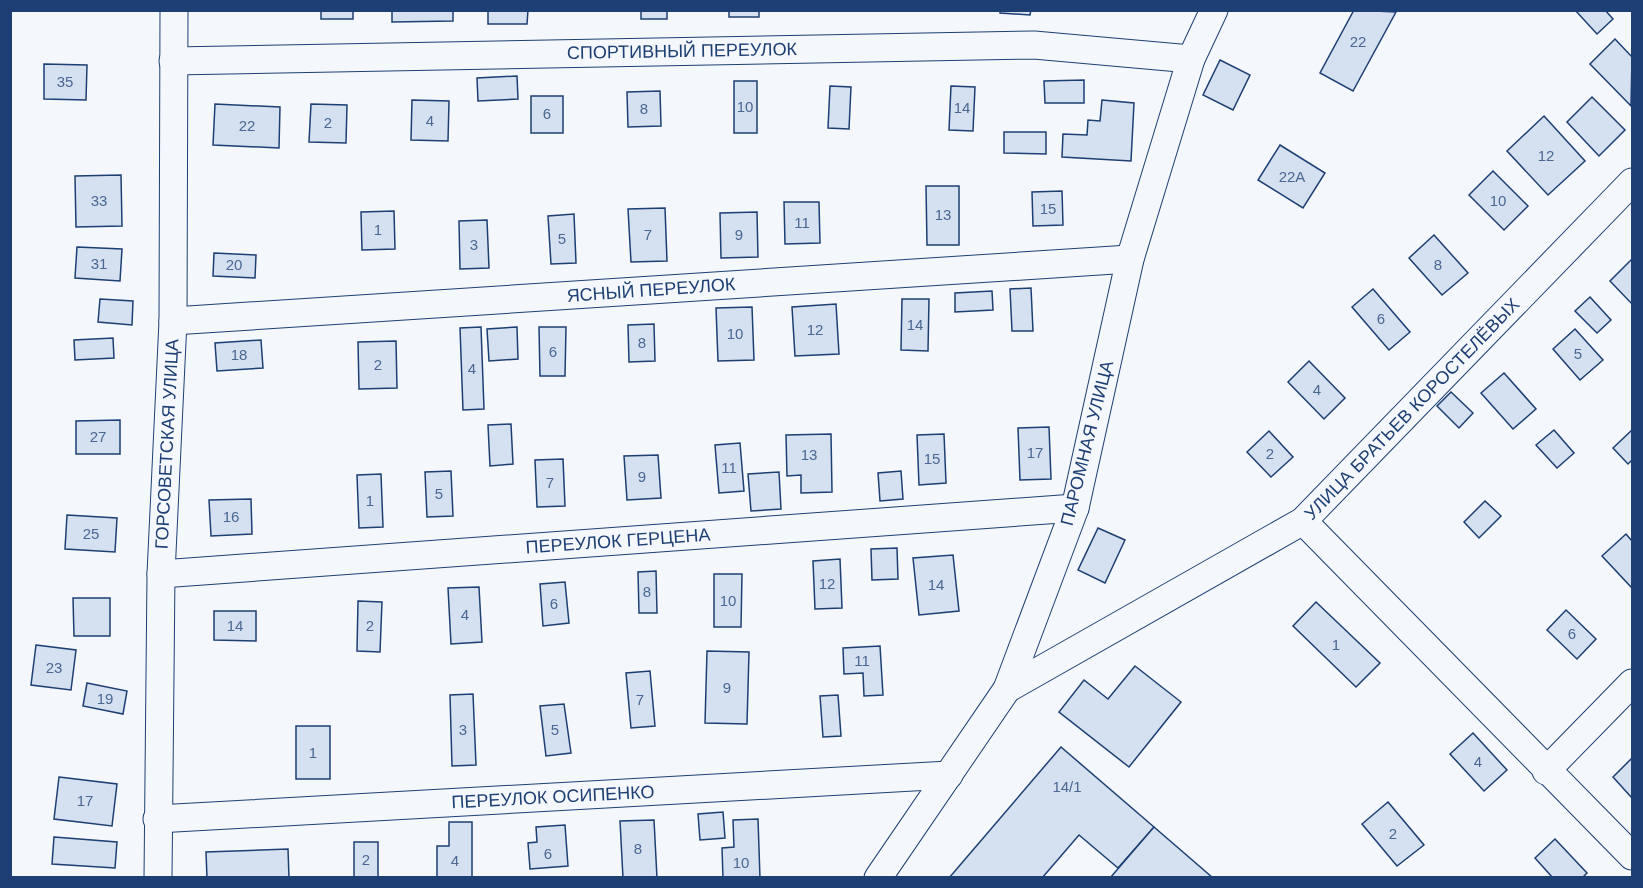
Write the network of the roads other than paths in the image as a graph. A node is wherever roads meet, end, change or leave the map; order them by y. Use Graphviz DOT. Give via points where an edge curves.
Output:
graph roads {
  1 [pos="174,10"];
  2 [pos="1214,10"];
  3 [pos="1191,58"];
  4 [pos="173,61"];
  5 [pos="1632,182"];
  6 [pos="1130,259"];
  7 [pos="173,321"];
  8 [pos="1075,508"];
  9 [pos="1304,521"];
  10 [pos="161,574"];
  11 [pos="1632,683"];
  12 [pos="1007,689"];
  13 [pos="1546,771"];
  14 [pos="949,775"];
  15 [pos="157,819"];
  16 [pos="1632,856"];
  17 [pos="158,878"];
  18 [pos="878,878"];
  1 -- 4 [label="street, ГОРСОВЕТСКАЯ УЛИЦА"];
  2 -- 3 [label="street, ПАРОМНАЯ УЛИЦА"];
  3 -- 4 [label="street, СПОРТИВНЫЙ ПЕРЕУЛОК" via="1034,45"];
  3 -- 6 [label="street, ПАРОМНАЯ УЛИЦА"];
  4 -- 7 [label="street, ГОРСОВЕТСКАЯ УЛИЦА"];
  5 -- 9 [label="street, УЛИЦА БРАТЬЕВ КОРОСТЕЛЁВЫХ"];
  6 -- 7 [label="street, ЯСНЫЙ ПЕРЕУЛОК"];
  6 -- 8 [label="street, ПАРОМНАЯ УЛИЦА"];
  7 -- 10 [label="street, ГОРСОВЕТСКАЯ УЛИЦА"];
  8 -- 10 [label="street, ПЕРЕУЛОК ГЕРЦЕНА"];
  8 -- 12 [label="street, ПАРОМНАЯ УЛИЦА"];
  9 -- 12 [label="street, УЛИЦА БРАТЬЕВ КОРОСТЕЛЁВЫХ"];
  9 -- 13 [label="street"];
  10 -- 15 [label="street, ГОРСОВЕТСКАЯ УЛИЦА"];
  11 -- 13 [label="street"];
  12 -- 14 [label="street, ПАРОМНАЯ УЛИЦА"];
  13 -- 16 [label="street"];
  14 -- 15 [label="street, ПЕРЕУЛОК ОСИПЕНКО"];
  14 -- 18 [label="street, ПАРОМНАЯ УЛИЦА"];
  15 -- 17 [label="street, ГОРСОВЕТСКАЯ УЛИЦА"];
}
